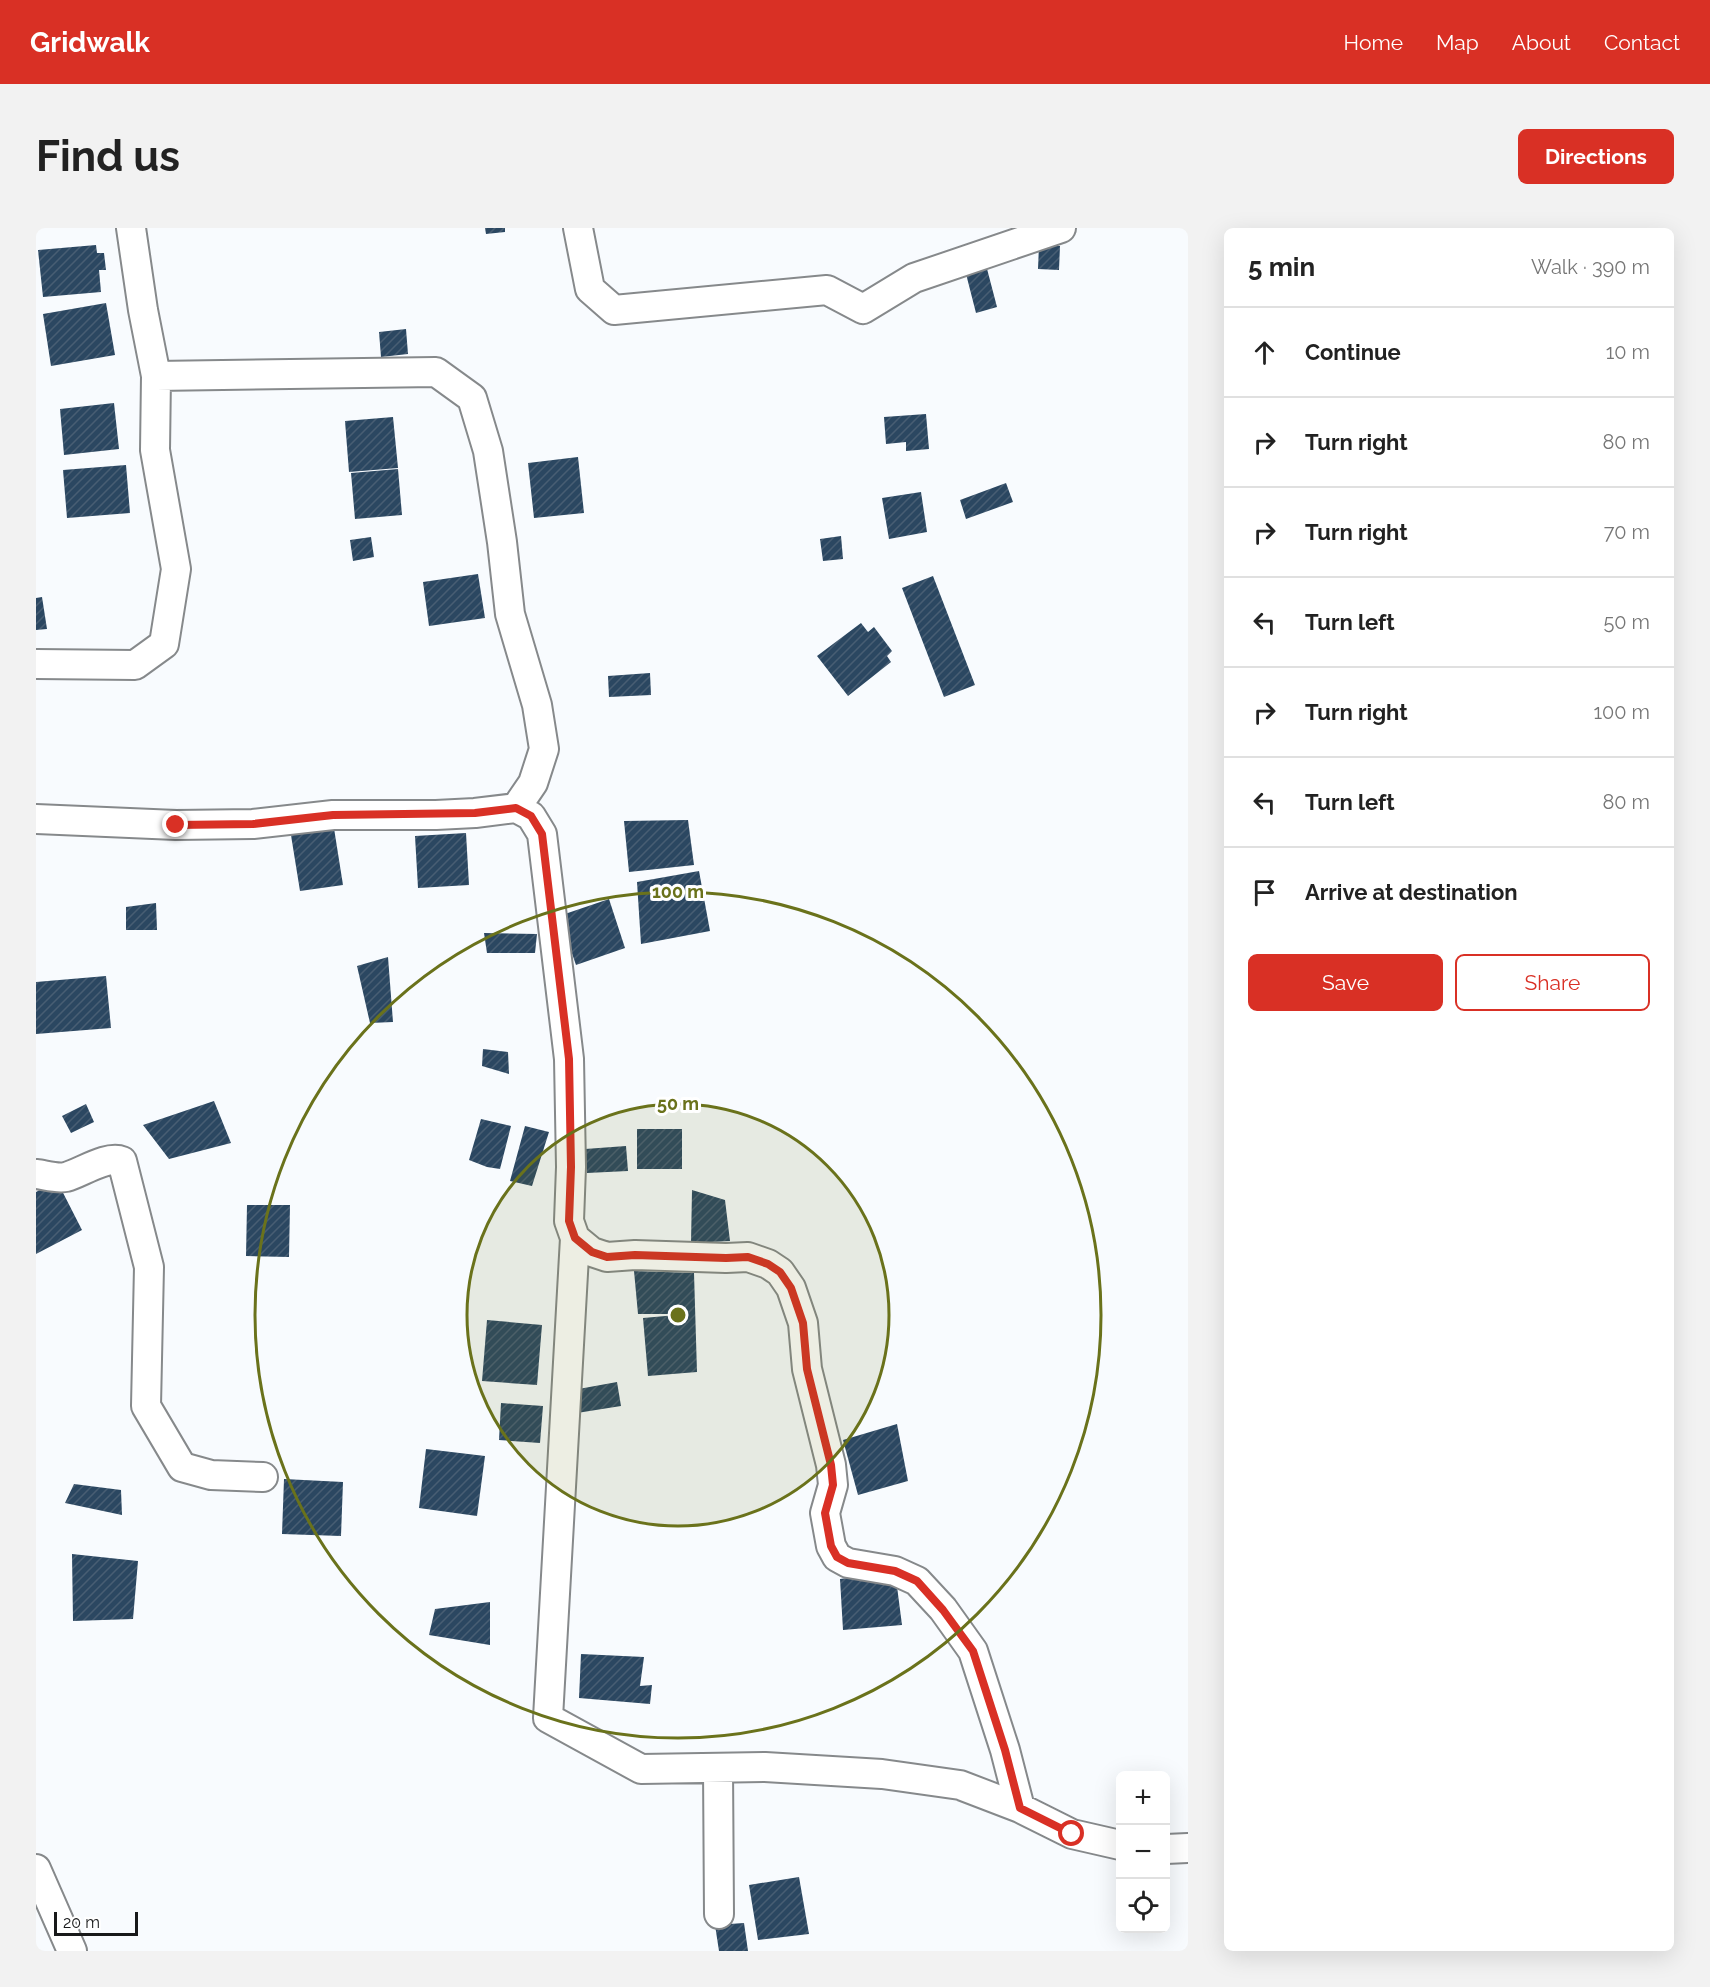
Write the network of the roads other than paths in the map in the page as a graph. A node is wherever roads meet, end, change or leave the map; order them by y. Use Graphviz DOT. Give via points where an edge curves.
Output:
graph roads {
  1 [pos="131,228"];
  2 [pos="578,228"];
  3 [pos="1061,228"];
  4 [pos="156,376"];
  5 [pos="36,664"];
  6 [pos="516,808"];
  7 [pos="36,819"];
  8 [pos="50,1176"];
  9 [pos="36,1191"];
  10 [pos="575,1238"];
  11 [pos="263,1477"];
  12 [pos="718,1768"];
  13 [pos="1020,1808"];
  14 [pos="1116,1844"];
  15 [pos="1188,1848"];
  16 [pos="1170,1849"];
  17 [pos="36,1869"];
  18 [pos="719,1914"];
  19 [pos="72,1951"];
  1 -- 4 [label="street"];
  2 -- 3 [label="street" via="590,289 614,310 828,290 863,309 914,278"];
  4 -- 5 [label="street" via="155,450 176,569 164,644 135,665"];
  4 -- 6 [label="street" via="436,372 472,398 488,451 510,614 537,705 544,748 532,783"];
  6 -- 7 [label="street" via="436,815 333,815 253,824"];
  6 -- 10 [label="street" via="531,816 542,834 569,1059 569,1221"];
  8 -- 9 [label="street"];
  8 -- 11 [label="street" via="122,1161 149,1267 146,1406 182,1467 211,1475"];
  10 -- 12 [label="street" via="548,1718 641,1769"];
  10 -- 13 [label="street" via="592,1252 607,1257 748,1257 780,1272 791,1288 803,1323 807,1369 831,1465 833,1485 825,1513 831,1546 837,1557 848,1563 895,1571 917,1581 955,1626 973,1651"];
  12 -- 13 [label="street" via="882,1774 960,1785"];
  12 -- 18 [label="street"];
  13 -- 14 [label="street" via="1072,1834"];
  15 -- 16 [label="street"];
  17 -- 19 [label="street"];
}
